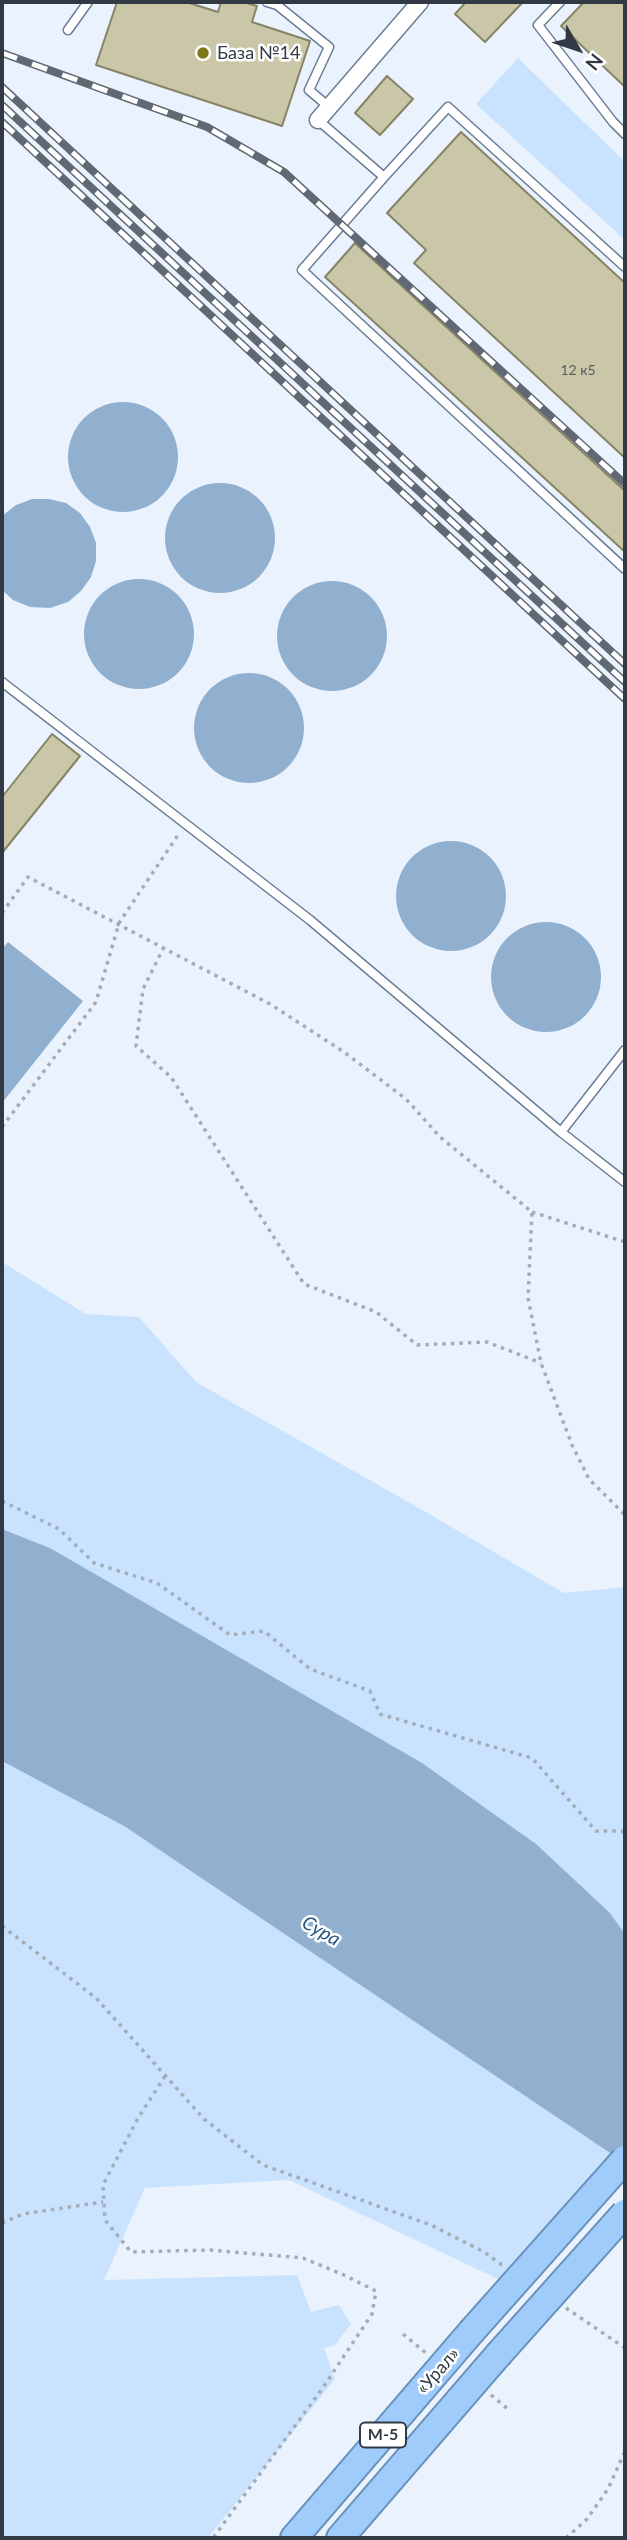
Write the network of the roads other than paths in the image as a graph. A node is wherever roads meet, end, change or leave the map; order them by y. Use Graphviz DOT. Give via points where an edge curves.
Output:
graph roads {
  1 [pos="88,2"];
  2 [pos="267,2"];
  3 [pos="560,2"];
  4 [pos="418,3"];
  5 [pos="68,30"];
  6 [pos="330,107"];
  7 [pos="318,120"];
  8 [pos="625,134"];
  9 [pos="384,177"];
  10 [pos="625,267"];
  11 [pos="625,569"];
  12 [pos="2,682"];
  13 [pos="625,1050"];
  14 [pos="561,1132"];
  15 [pos="625,1182"];
  16 [pos="625,2159"];
  17 [pos="625,2213"];
  18 [pos="294,2538"];
  19 [pos="340,2538"];
  1 -- 5 [label="lane"];
  2 -- 6 [label="lane" via="329,47 309,90"];
  3 -- 8 [label="lane" via="538,24"];
  4 -- 6 [label="street"];
  6 -- 7 [label="street"];
  7 -- 9 [label="lane"];
  9 -- 10 [label="lane" via="448,107"];
  9 -- 11 [label="lane" via="302,270"];
  12 -- 14 [label="lane" via="310,920"];
  13 -- 14 [label="lane"];
  14 -- 15 [label="lane"];
  16 -- 18 [label="highway, «Урал» / М-5, bridge"];
  17 -- 19 [label="highway, «Урал» / М-5, bridge"];
}
